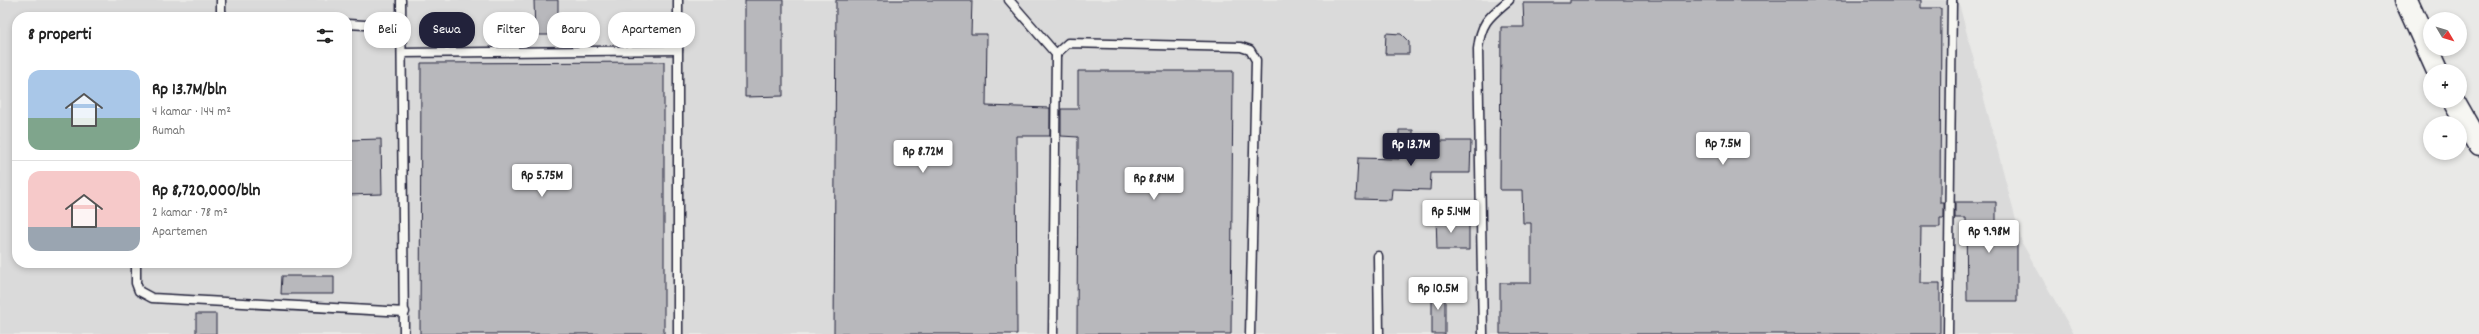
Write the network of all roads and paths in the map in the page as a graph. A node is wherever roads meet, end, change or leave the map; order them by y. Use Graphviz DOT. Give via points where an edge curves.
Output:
graph roads {
  1 [pos="221,0"];
  2 [pos="401,0"];
  3 [pos="678,0"];
  4 [pos="1009,0"];
  5 [pos="1509,0"];
  6 [pos="1952,0"];
  7 [pos="2406,0"];
  8 [pos="221,12"];
  9 [pos="401,12"];
  10 [pos="352,24"];
  11 [pos="364,25"];
  12 [pos="402,48"];
  13 [pos="678,50"];
  14 [pos="402,53"];
  15 [pos="1056,54"];
  16 [pos="2435,64"];
  17 [pos="2458,108"];
  18 [pos="2479,145"];
  19 [pos="1378,256"];
  20 [pos="136,268"];
  21 [pos="405,312"];
  22 [pos="404,334"];
  23 [pos="678,334"];
  24 [pos="1053,334"];
  25 [pos="1250,334"];
  26 [pos="1379,334"];
  27 [pos="1483,334"];
  28 [pos="1948,334"];
  1 -- 8 [label="lane"];
  2 -- 9 [label="lane"];
  3 -- 13 [label="lane"];
  4 -- 15 [label="lane"];
  5 -- 27 [label="lane" via="1487,18 1480,32 1478,49"];
  6 -- 28 [label="lane" via="1954,5"];
  7 -- 16 [label="street"];
  10 -- 11 [label="lane"];
  12 -- 14 [label="lane"];
  13 -- 14 [label="lane"];
  13 -- 23 [label="lane"];
  14 -- 21 [label="lane"];
  15 -- 24 [label="lane"];
  15 -- 25 [label="lane" via="1068,43 1241,47 1250,50 1256,60"];
  17 -- 18 [label="street"];
  19 -- 26 [label="lane"];
  20 -- 21 [label="lane" via="138,291 152,298"];
  21 -- 22 [label="lane"];
}
